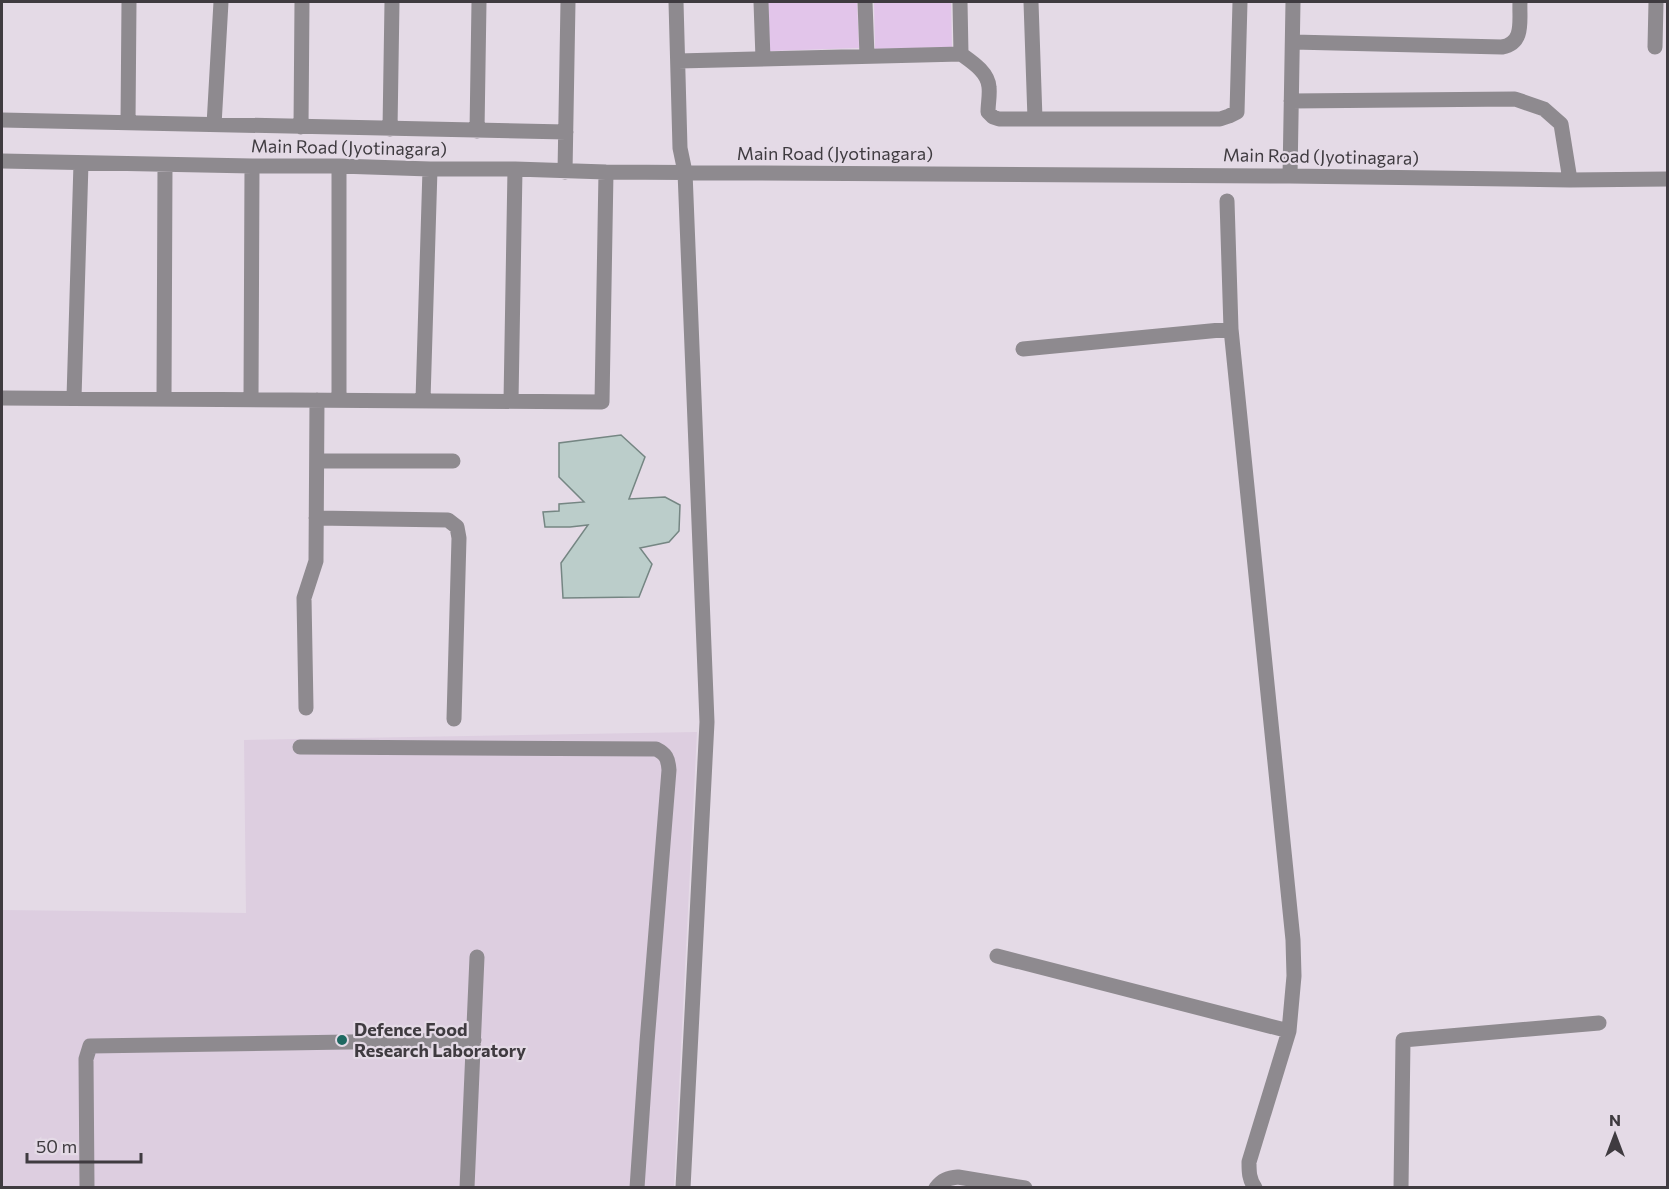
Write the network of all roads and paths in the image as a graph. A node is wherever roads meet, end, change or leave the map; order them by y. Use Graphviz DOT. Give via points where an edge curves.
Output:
graph roads {
  1 [pos="129,2"];
  2 [pos="221,2"];
  3 [pos="302,2"];
  4 [pos="392,2"];
  5 [pos="479,2"];
  6 [pos="568,2"];
  7 [pos="676,2"];
  8 [pos="761,2"];
  9 [pos="865,2"];
  10 [pos="960,2"];
  11 [pos="1031,2"];
  12 [pos="1240,2"];
  13 [pos="1293,2"];
  14 [pos="1520,2"];
  15 [pos="1656,2"];
  16 [pos="1293,42"];
  17 [pos="1655,47"];
  18 [pos="961,54"];
  19 [pos="867,56"];
  20 [pos="763,59"];
  21 [pos="678,61"];
  22 [pos="1291,101"];
  23 [pos="1035,119"];
  24 [pos="2,120"];
  25 [pos="128,123"];
  26 [pos="214,125"];
  27 [pos="301,127"];
  28 [pos="390,129"];
  29 [pos="477,131"];
  30 [pos="566,132"];
  31 [pos="2,161"];
  32 [pos="81,163"];
  33 [pos="165,165"];
  34 [pos="252,166"];
  35 [pos="339,166"];
  36 [pos="430,169"];
  37 [pos="515,169"];
  38 [pos="565,172"];
  39 [pos="606,172"];
  40 [pos="685,172"];
  41 [pos="1290,176"];
  42 [pos="1668,179"];
  43 [pos="1570,180"];
  44 [pos="1227,201"];
  45 [pos="1231,328"];
  46 [pos="1023,349"];
  47 [pos="2,398"];
  48 [pos="74,398"];
  49 [pos="164,399"];
  50 [pos="251,399"];
  51 [pos="317,400"];
  52 [pos="339,400"];
  53 [pos="423,400"];
  54 [pos="511,401"];
  55 [pos="317,461"];
  56 [pos="453,461"];
  57 [pos="316,518"];
  58 [pos="306,708"];
  59 [pos="454,719"];
  60 [pos="300,747"];
  61 [pos="997,956"];
  62 [pos="477,957"];
  63 [pos="1599,1023"];
  64 [pos="1289,1031"];
  65 [pos="474,1040"];
  66 [pos="87,1188"];
  67 [pos="467,1188"];
  68 [pos="637,1188"];
  69 [pos="683,1188"];
  70 [pos="936,1188"];
  71 [pos="1025,1188"];
  72 [pos="1255,1188"];
  73 [pos="1401,1188"];
  1 -- 25 [label="street"];
  2 -- 26 [label="street"];
  3 -- 27 [label="street"];
  4 -- 28 [label="street"];
  5 -- 29 [label="street"];
  6 -- 30 [label="street"];
  7 -- 21 [label="street"];
  8 -- 20 [label="street"];
  9 -- 19 [label="street"];
  10 -- 18 [label="street"];
  11 -- 23 [label="street"];
  12 -- 23 [label="street" via="1237,112 1220,119"];
  13 -- 16 [label="street"];
  14 -- 16 [label="street" via="1518,38 1502,47"];
  15 -- 17 [label="street"];
  16 -- 22 [label="street"];
  18 -- 19 [label="street"];
  18 -- 23 [label="street" via="986,77 988,112 993,117"];
  19 -- 20 [label="street"];
  20 -- 21 [label="street"];
  21 -- 40 [label="street" via="680,148"];
  22 -- 41 [label="street"];
  22 -- 43 [label="street" via="1515,99 1544,109 1561,124"];
  24 -- 25 [label="street"];
  25 -- 26 [label="street"];
  26 -- 27 [label="street"];
  27 -- 28 [label="street"];
  28 -- 29 [label="street"];
  29 -- 30 [label="street"];
  30 -- 38 [label="street"];
  31 -- 32 [label="street, Main Road (Jyotinagara)"];
  32 -- 33 [label="street, Main Road (Jyotinagara)"];
  32 -- 48 [label="street"];
  33 -- 34 [label="street, Main Road (Jyotinagara)"];
  33 -- 49 [label="street"];
  34 -- 35 [label="street, Main Road (Jyotinagara)"];
  34 -- 50 [label="street"];
  35 -- 36 [label="street, Main Road (Jyotinagara)"];
  35 -- 52 [label="street"];
  36 -- 37 [label="street, Main Road (Jyotinagara)"];
  36 -- 53 [label="street"];
  37 -- 38 [label="street, Main Road (Jyotinagara)"];
  37 -- 54 [label="street"];
  38 -- 39 [label="street, Main Road (Jyotinagara)"];
  39 -- 40 [label="street, Main Road (Jyotinagara)"];
  39 -- 54 [label="street" via="602,402"];
  40 -- 41 [label="street, Main Road (Jyotinagara)"];
  40 -- 69 [label="street" via="707,722"];
  41 -- 43 [label="street, Main Road (Jyotinagara)"];
  42 -- 43 [label="street, Main Road (Jyotinagara)"];
  44 -- 45 [label="street"];
  45 -- 46 [label="street"];
  45 -- 64 [label="street" via="1293,940"];
  47 -- 48 [label="street"];
  48 -- 49 [label="street"];
  49 -- 50 [label="street"];
  50 -- 51 [label="street"];
  51 -- 52 [label="street"];
  51 -- 55 [label="street"];
  52 -- 53 [label="street"];
  53 -- 54 [label="street"];
  55 -- 56 [label="street"];
  55 -- 57 [label="street"];
  57 -- 58 [label="street" via="316,561 304,598"];
  57 -- 59 [label="street" via="448,520 457,527"];
  60 -- 68 [label="street" via="656,749 664,753 669,770"];
  61 -- 64 [label="street"];
  62 -- 65 [label="street"];
  63 -- 73 [label="street" via="1403,1040"];
  64 -- 72 [label="street" via="1249,1162"];
  65 -- 66 [label="street" via="90,1046 86,1059"];
  65 -- 67 [label="street"];
  70 -- 71 [label="street" via="948,1178 957,1177"];
}
